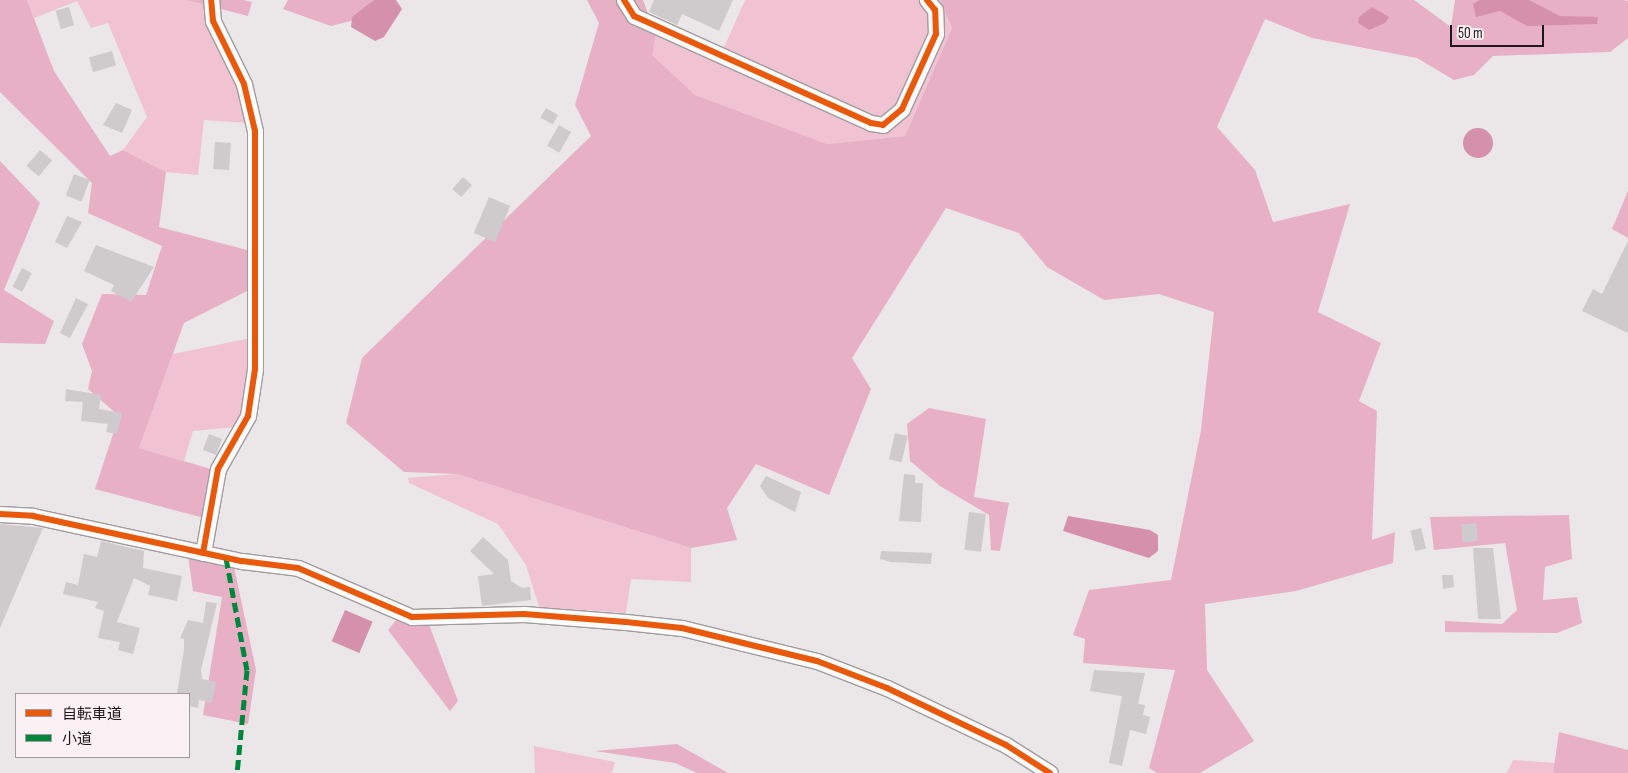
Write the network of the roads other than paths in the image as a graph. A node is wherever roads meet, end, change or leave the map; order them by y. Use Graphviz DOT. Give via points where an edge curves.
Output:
graph roads {
  1 [pos="211,0"];
  2 [pos="624,0"];
  3 [pos="927,0"];
  4 [pos="0,514"];
  5 [pos="203,552"];
  6 [pos="1050,773"];
  1 -- 5 [label="street" via="213,21 244,84 255,131 256,369 248,416 218,469"];
  2 -- 3 [label="street" via="634,16 870,123 883,125 902,109 936,34 935,10"];
  4 -- 5 [label="street" via="33,516"];
  5 -- 6 [label="street" via="298,568 412,617 524,614 682,628 817,661 887,688 998,741"];
}
